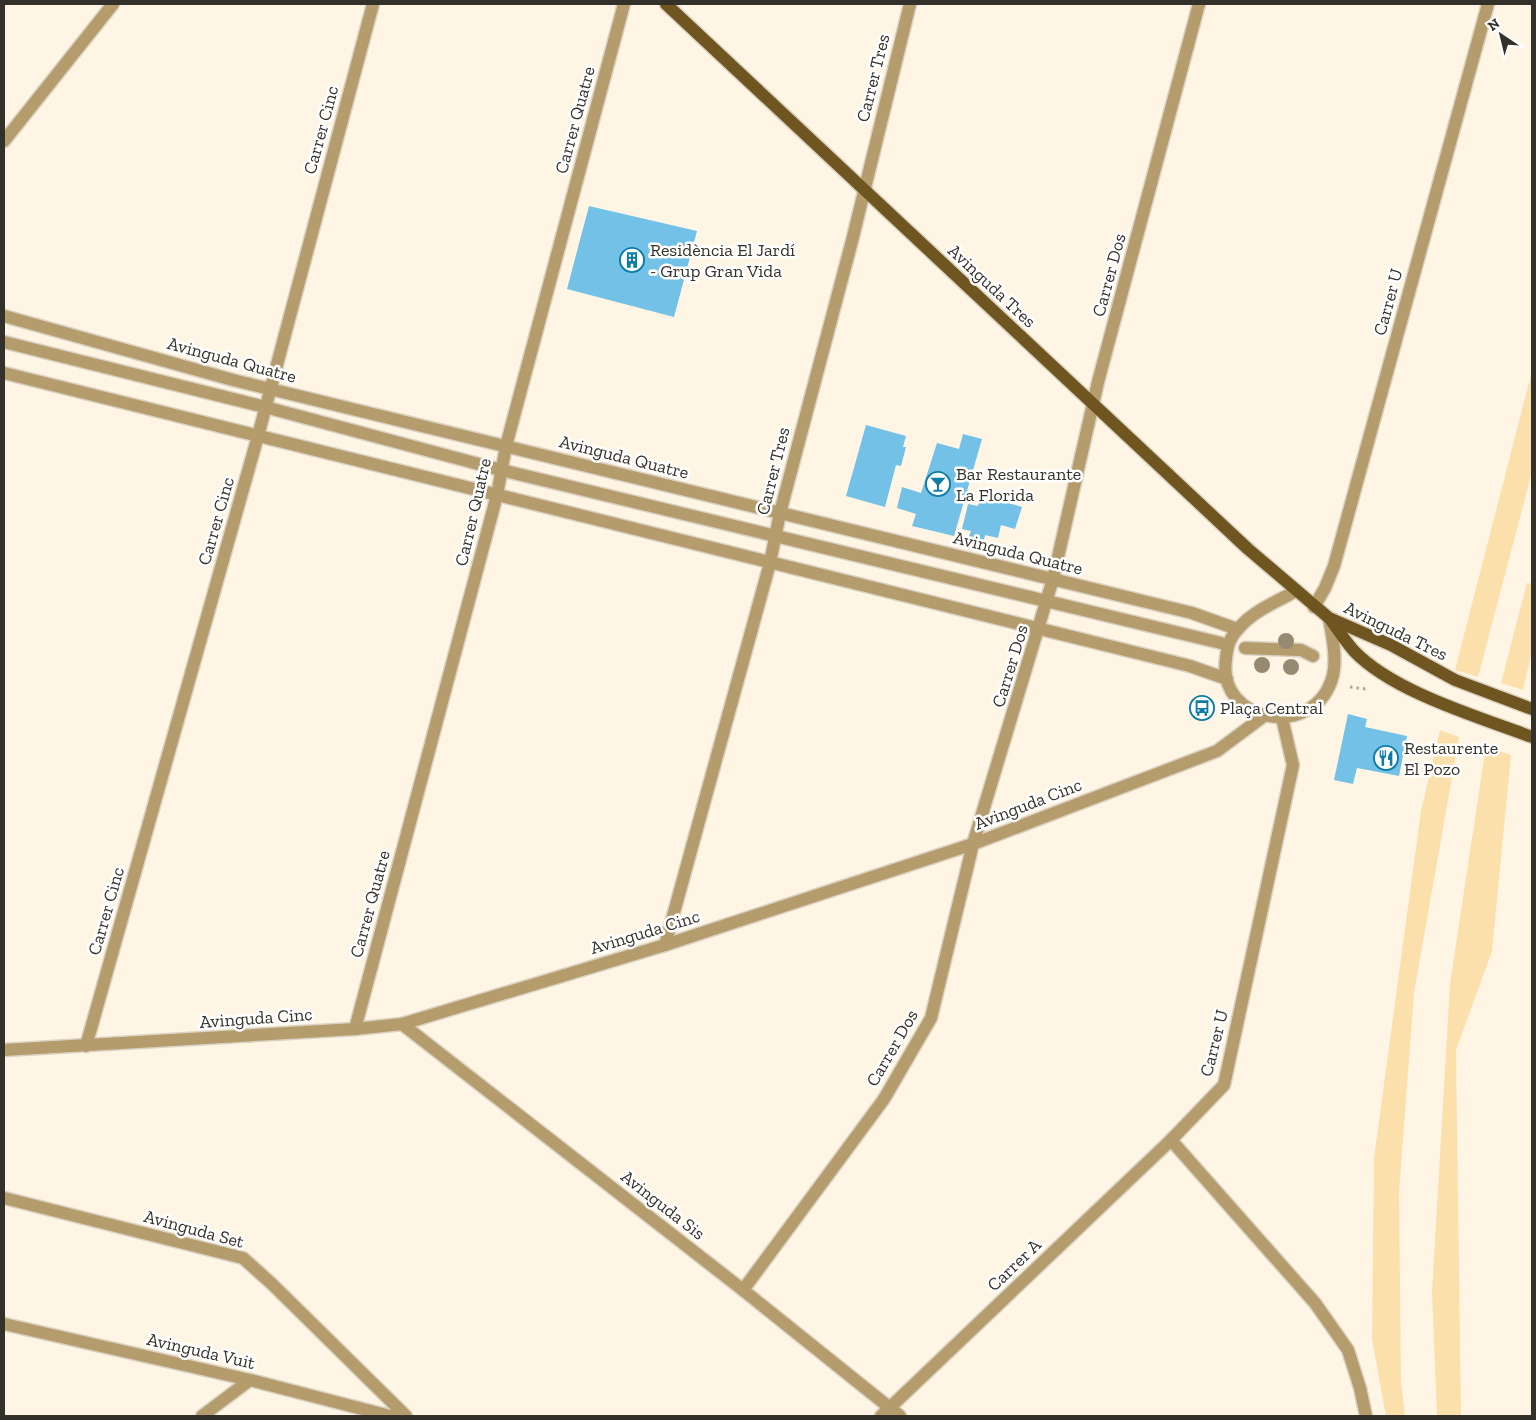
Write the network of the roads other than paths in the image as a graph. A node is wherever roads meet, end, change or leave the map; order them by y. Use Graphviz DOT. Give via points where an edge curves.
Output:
graph roads {
  1 [pos="113,4"];
  2 [pos="373,4"];
  3 [pos="624,4"];
  4 [pos="666,4"];
  5 [pos="910,4"];
  6 [pos="1199,4"];
  7 [pos="1488,4"];
  8 [pos="4,141"];
  9 [pos="864,189"];
  10 [pos="4,316"];
  11 [pos="4,342"];
  12 [pos="4,373"];
  13 [pos="270,389"];
  14 [pos="1093,404"];
  15 [pos="265,407"];
  16 [pos="258,436"];
  17 [pos="506,446"];
  18 [pos="501,470"];
  19 [pos="497,495"];
  20 [pos="780,513"];
  21 [pos="775,537"];
  22 [pos="770,562"];
  23 [pos="1054,579"];
  24 [pos="1296,591"];
  25 [pos="1047,601"];
  26 [pos="1314,607"];
  27 [pos="1329,618"];
  28 [pos="1040,629"];
  29 [pos="1238,629"];
  30 [pos="1220,643"];
  31 [pos="1245,648"];
  32 [pos="1313,656"];
  33 [pos="1227,680"];
  34 [pos="1532,709"];
  35 [pos="1264,716"];
  36 [pos="1282,718"];
  37 [pos="1532,737"];
  38 [pos="972,844"];
  39 [pos="665,945"];
  40 [pos="402,1024"];
  41 [pos="355,1029"];
  42 [pos="86,1046"];
  43 [pos="4,1050"];
  44 [pos="1171,1140"];
  45 [pos="4,1198"];
  46 [pos="743,1290"];
  47 [pos="4,1324"];
  48 [pos="250,1380"];
  49 [pos="886,1412"];
  50 [pos="202,1416"];
  51 [pos="390,1416"];
  52 [pos="406,1416"];
  53 [pos="900,1416"];
  54 [pos="1366,1416"];
  1 -- 8 [label="street"];
  2 -- 13 [label="street, Carrer Cinc"];
  3 -- 17 [label="street, Carrer Quatre"];
  4 -- 9 [label="main road, Avinguda Tres"];
  5 -- 9 [label="street, Carrer Tres"];
  6 -- 14 [label="street, Carrer Dos"];
  7 -- 26 [label="street, Carrer U" via="1334,566"];
  9 -- 14 [label="main road, Avinguda Tres"];
  9 -- 20 [label="street, Carrer Tres"];
  10 -- 13 [label="street, Avinguda Quatre"];
  11 -- 15 [label="street, Avinguda Quatre"];
  12 -- 16 [label="street"];
  13 -- 15 [label="street, Carrer Cinc"];
  13 -- 17 [label="street, Avinguda Quatre"];
  14 -- 23 [label="street, Carrer Dos"];
  14 -- 24 [label="main road, Avinguda Tres"];
  15 -- 16 [label="street, Carrer Cinc"];
  15 -- 18 [label="street, Avinguda Quatre"];
  16 -- 19 [label="street"];
  16 -- 42 [label="street, Carrer Cinc"];
  17 -- 18 [label="street, Carrer Quatre"];
  17 -- 20 [label="street, Avinguda Quatre"];
  18 -- 19 [label="street, Carrer Quatre"];
  18 -- 21 [label="street, Avinguda Quatre"];
  19 -- 22 [label="street"];
  19 -- 41 [label="street, Carrer Quatre"];
  20 -- 21 [label="street, Carrer Tres"];
  20 -- 23 [label="street, Avinguda Quatre"];
  21 -- 22 [label="street, Carrer Tres"];
  21 -- 25 [label="street, Avinguda Quatre"];
  22 -- 28 [label="street"];
  22 -- 39 [label="street, Carrer Tres"];
  23 -- 25 [label="street, Carrer Dos"];
  23 -- 29 [label="street, Avinguda Quatre" via="1205,616"];
  24 -- 26 [label="main road"];
  24 -- 29 [label="street" via="1252,616"];
  25 -- 28 [label="street, Carrer Dos"];
  25 -- 30 [label="street, Avinguda Quatre"];
  26 -- 27 [label="main road"];
  27 -- 34 [label="main road, Avinguda Tres" via="1391,645 1455,680"];
  27 -- 36 [label="street" via="1334,660 1333,676 1327,690 1312,707"];
  27 -- 37 [label="main road, Avinguda Tres" via="1354,651 1396,682 1441,703"];
  28 -- 33 [label="street" via="1190,666"];
  28 -- 38 [label="street, Carrer Dos"];
  29 -- 33 [label="street" via="1228,645"];
  31 -- 32 [label="street" via="1301,650"];
  33 -- 35 [label="street" via="1241,702"];
  35 -- 36 [label="street"];
  35 -- 38 [label="street, Avinguda Cinc" via="1217,751"];
  36 -- 44 [label="street, Carrer U" via="1293,765 1224,1085"];
  38 -- 39 [label="street, Avinguda Cinc"];
  38 -- 46 [label="street, Carrer Dos" via="931,1018 884,1098"];
  39 -- 40 [label="street, Avinguda Cinc"];
  40 -- 41 [label="street, Avinguda Cinc"];
  40 -- 46 [label="street, Avinguda Sis"];
  41 -- 42 [label="street, Avinguda Cinc"];
  42 -- 43 [label="street, Avinguda Cinc"];
  44 -- 49 [label="street, Carrer A"];
  44 -- 54 [label="street" via="1314,1302 1348,1350"];
  45 -- 52 [label="street, Avinguda Set" via="243,1258"];
  46 -- 49 [label="street, Avinguda Sis"];
  47 -- 48 [label="street, Avinguda Vuit"];
  48 -- 50 [label="street"];
  48 -- 51 [label="street, Avinguda Vuit"];
  49 -- 53 [label="street, Avinguda Sis"];
}
